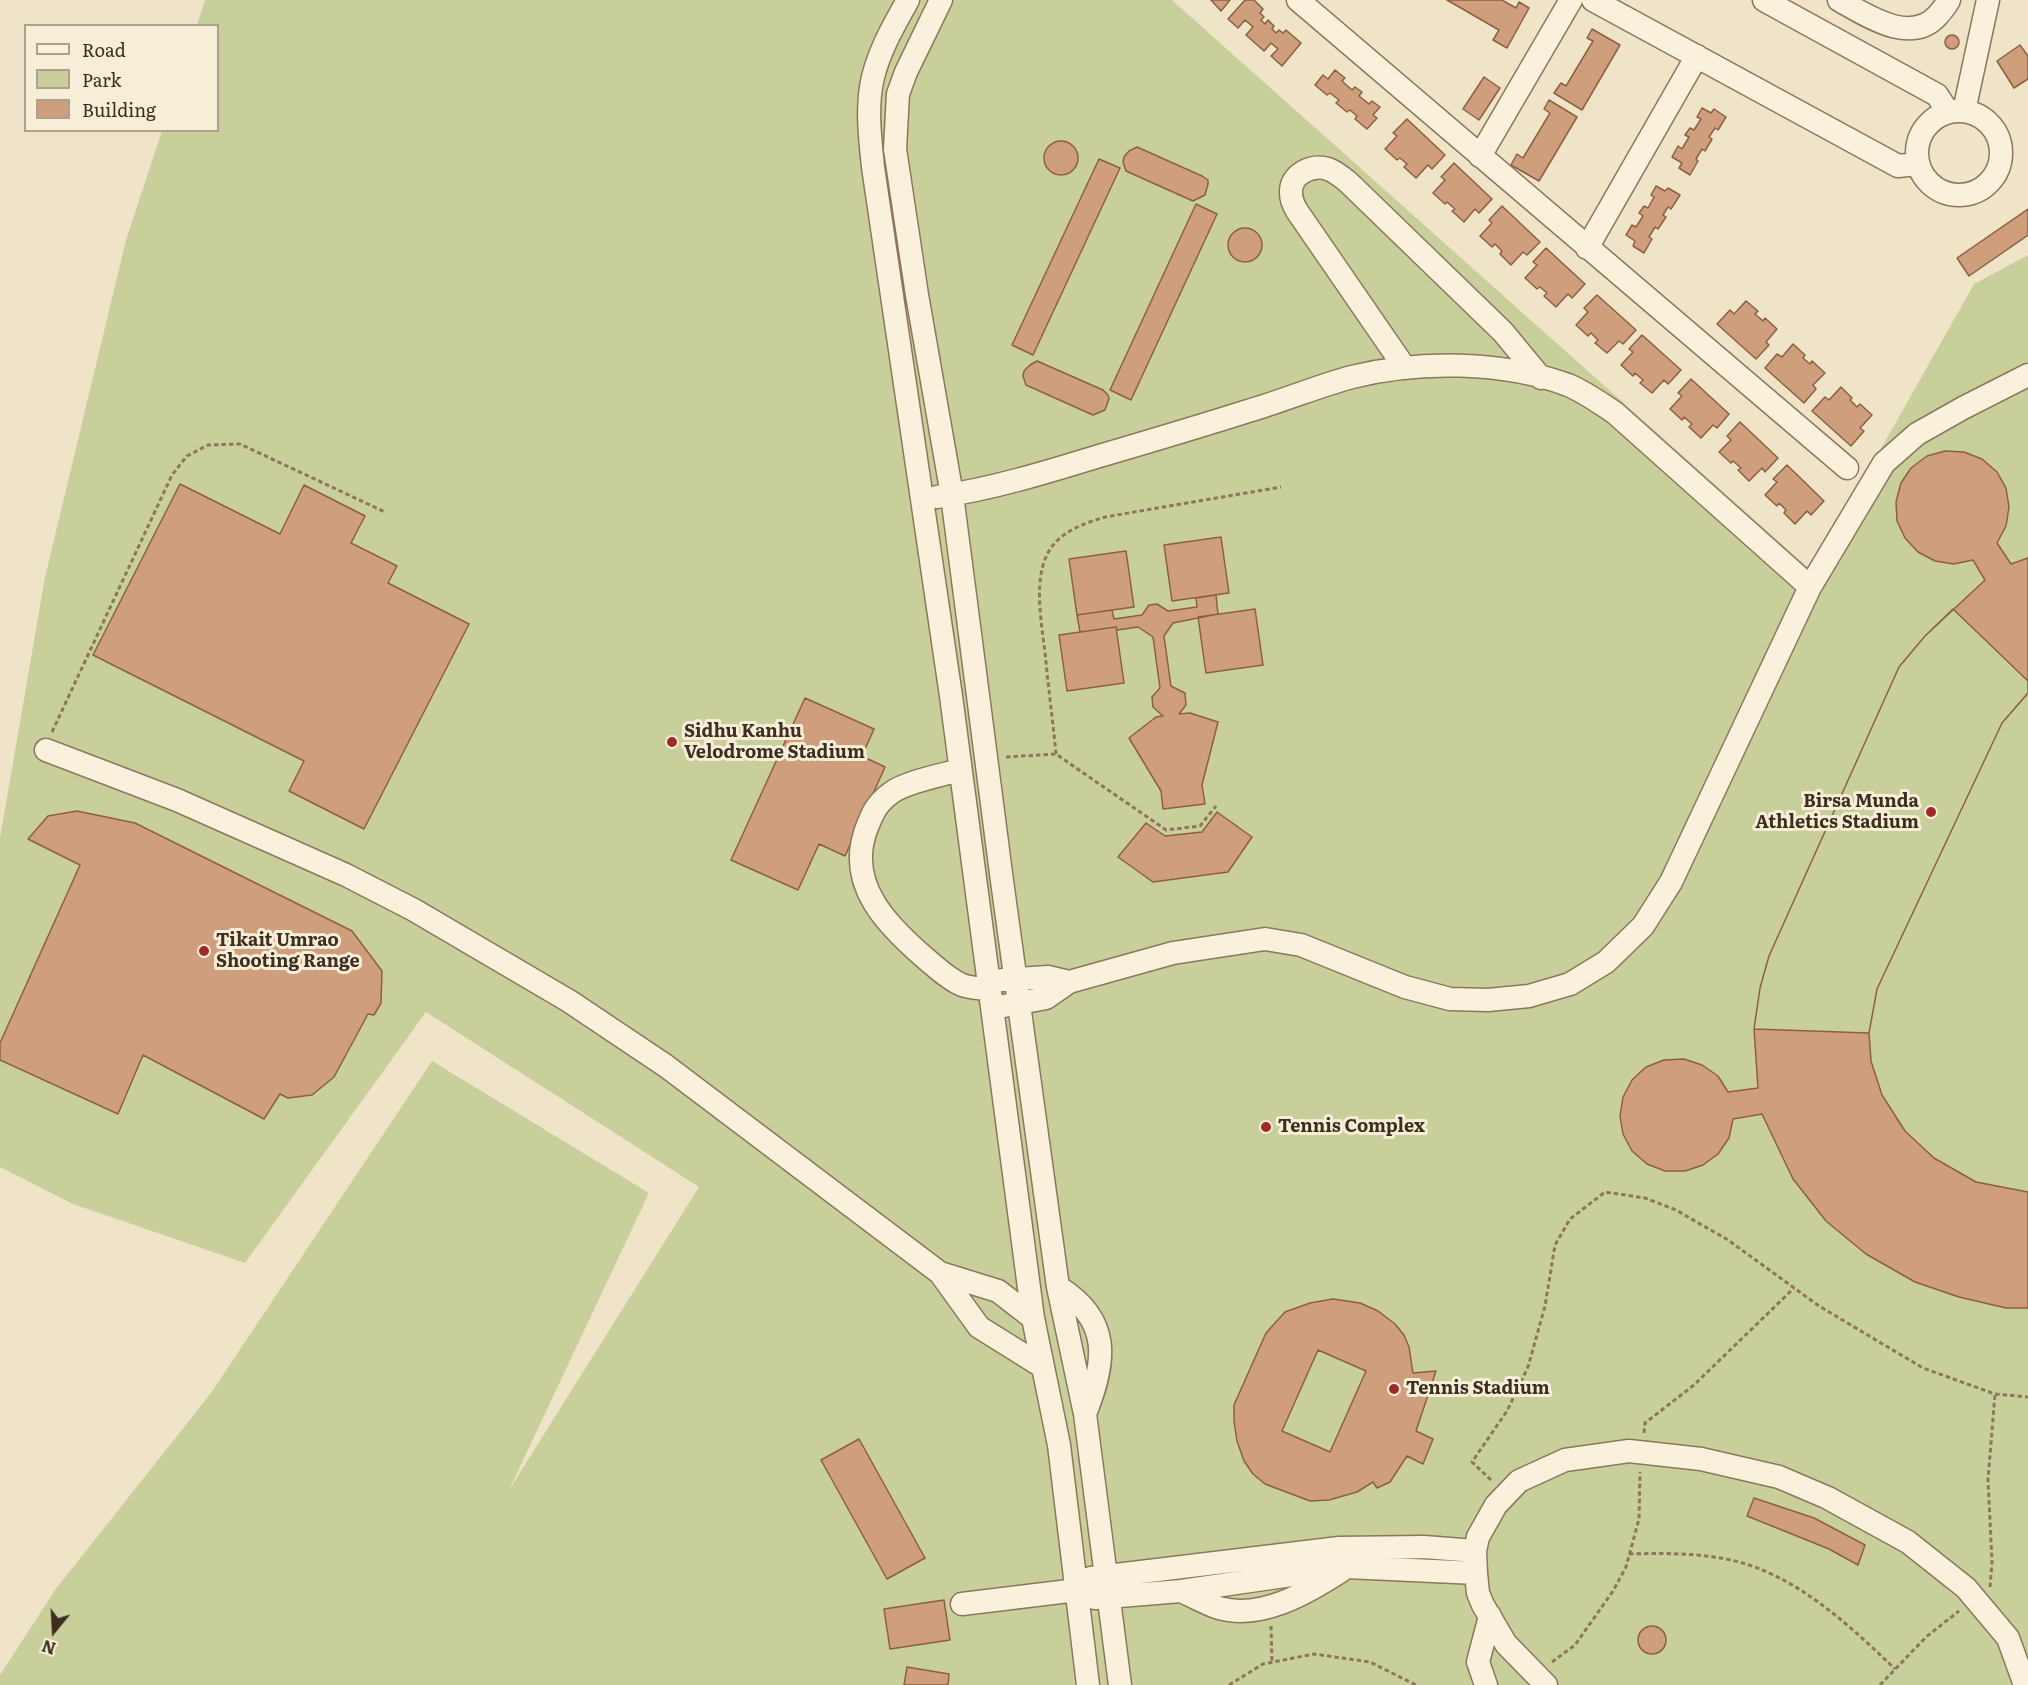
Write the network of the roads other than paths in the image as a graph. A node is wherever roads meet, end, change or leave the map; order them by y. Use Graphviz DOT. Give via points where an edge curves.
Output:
graph roads {
  1 [pos="908,0"];
  2 [pos="941,0"];
  3 [pos="1298,0"];
  4 [pos="1571,0"];
  5 [pos="1593,0"];
  6 [pos="1764,0"];
  7 [pos="1949,0"];
  8 [pos="1989,0"];
  9 [pos="1850,3"];
  10 [pos="1697,56"];
  11 [pos="1956,112"];
  12 [pos="1480,156"];
  13 [pos="1918,164"];
  14 [pos="1587,248"];
  15 [pos="1405,368"];
  16 [pos="2028,375"];
  17 [pos="1541,378"];
  18 [pos="1847,468"];
  19 [pos="952,495"];
  20 [pos="921,499"];
  21 [pos="1810,587"];
  22 [pos="46,750"];
  23 [pos="960,770"];
  24 [pos="1015,979"];
  25 [pos="1069,982"];
  26 [pos="990,993"];
  27 [pos="1019,1004"];
  28 [pos="940,1273"];
  29 [pos="1058,1287"];
  30 [pos="1033,1318"];
  31 [pos="1094,1320"];
  32 [pos="1067,1331"];
  33 [pos="1043,1367"];
  34 [pos="1085,1414"];
  35 [pos="1475,1562"];
  36 [pos="1347,1567"];
  37 [pos="1107,1586"];
  38 [pos="1076,1590"];
  39 [pos="1181,1591"];
  40 [pos="962,1604"];
  41 [pos="1490,1616"];
  42 [pos="1541,1680"];
  43 [pos="1088,1685"];
  44 [pos="1120,1685"];
  45 [pos="1485,1685"];
  46 [pos="2025,1685"];
  1 -- 20 [label="street" via="881,51 873,80 869,129"];
  2 -- 19 [label="street" via="898,94 896,149"];
  3 -- 12 [label="street"];
  4 -- 12 [label="street"];
  5 -- 10 [label="street"];
  6 -- 11 [label="street" via="1937,95"];
  7 -- 9 [label="street" via="1931,22 1912,29 1884,24"];
  8 -- 11 [label="street"];
  10 -- 13 [label="street" via="1898,166"];
  10 -- 14 [label="street"];
  11 -- 13 [label="street" via="1933,120 1922,132"];
  11 -- 13 [label="street" via="1980,116 1993,127 2000,142 1996,174 1971,194 1954,195 1938,190"];
  12 -- 14 [label="street"];
  14 -- 18 [label="street"];
  15 -- 17 [label="street" via="1477,366"];
  15 -- 17 [label="street" via="1297,211 1290,193 1292,185 1309,169 1328,169 1348,182 1503,332"];
  15 -- 19 [label="street" via="1352,377 1030,477"];
  16 -- 21 [label="street" via="1926,429 1899,448 1869,486"];
  17 -- 21 [label="street" via="1569,386 1615,413"];
  19 -- 20 [label="street"];
  19 -- 24 [label="street"];
  20 -- 23 [label="street"];
  21 -- 25 [label="street" via="1671,882 1643,926 1606,962 1570,984 1529,996 1450,999 1405,987 1301,945 1265,939 1173,953"];
  22 -- 28 [label="street" via="177,800 315,861 414,910 492,955 666,1066"];
  23 -- 26 [label="street"];
  23 -- 26 [label="street" via="892,792 874,809 864,835 861,860 866,889 896,933 946,976"];
  24 -- 25 [label="street" via="1048,977"];
  24 -- 26 [label="street"];
  24 -- 27 [label="street"];
  25 -- 27 [label="street" via="1046,998"];
  26 -- 27 [label="street"];
  26 -- 30 [label="street"];
  27 -- 29 [label="street"];
  28 -- 30 [label="street" via="998,1291"];
  28 -- 33 [label="street" via="979,1327"];
  29 -- 31 [label="street" via="1076,1298"];
  29 -- 32 [label="street"];
  30 -- 33 [label="street"];
  31 -- 32 [label="street"];
  31 -- 34 [label="street" via="1100,1338 1098,1375"];
  32 -- 34 [label="street"];
  33 -- 38 [label="street" via="1059,1444"];
  34 -- 37 [label="street"];
  35 -- 36 [label="street"];
  35 -- 37 [label="street" via="1424,1547 1339,1548"];
  35 -- 41 [label="street" via="1478,1593"];
  35 -- 46 [label="street" via="1478,1537 1496,1505 1519,1481 1565,1460 1629,1451 1701,1460 1779,1477 1828,1498 1908,1542 1966,1588 2008,1638"];
  36 -- 39 [label="street"];
  36 -- 39 [label="street" via="1310,1591 1270,1606 1220,1608"];
  37 -- 38 [label="street"];
  37 -- 39 [label="street"];
  37 -- 44 [label="street"];
  38 -- 40 [label="street"];
  38 -- 43 [label="street"];
  41 -- 42 [label="street" via="1506,1644"];
  41 -- 45 [label="street" via="1478,1662"];
}
